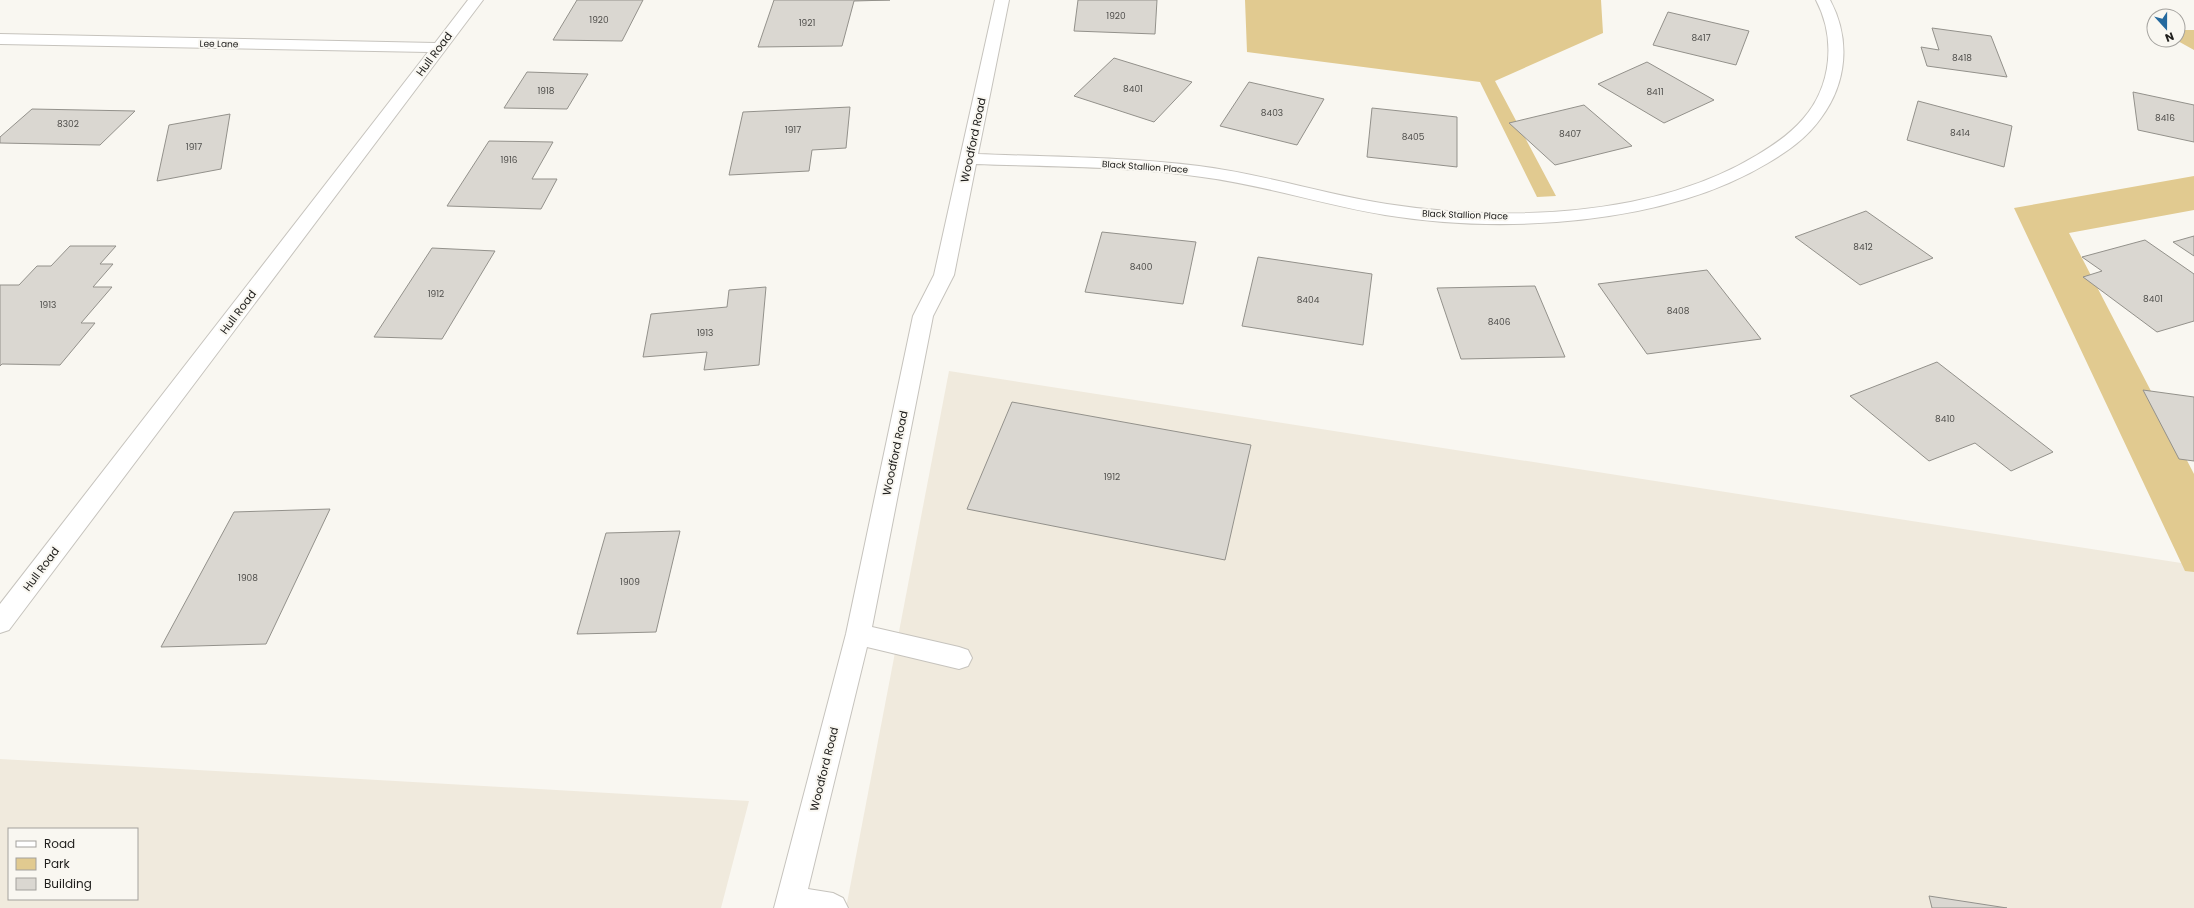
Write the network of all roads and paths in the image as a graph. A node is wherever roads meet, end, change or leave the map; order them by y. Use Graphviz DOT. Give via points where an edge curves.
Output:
graph roads {
  1 [pos="476,0"];
  2 [pos="1002,0"];
  3 [pos="1823,0"];
  4 [pos="0,39"];
  5 [pos="439,48"];
  6 [pos="970,159"];
  7 [pos="0,623"];
  8 [pos="858,634"];
  9 [pos="959,658"];
  10 [pos="790,904"];
  11 [pos="833,908"];
  1 -- 5 [label="street, Hull Road"];
  2 -- 6 [label="street, Woodford Road"];
  3 -- 6 [label="street, Black Stallion Place" via="1832,20 1838,54 1835,76 1820,109 1799,134 1764,160 1726,179 1690,192 1629,207 1561,216 1486,218 1413,213 1336,201 1203,171 1122,164"];
  4 -- 5 [label="street, Lee Lane"];
  5 -- 7 [label="street, Hull Road"];
  6 -- 8 [label="street, Woodford Road" via="944,275 923,316"];
  8 -- 9 [label="street"];
  8 -- 10 [label="street, Woodford Road"];
  10 -- 11 [label="street"];
}
